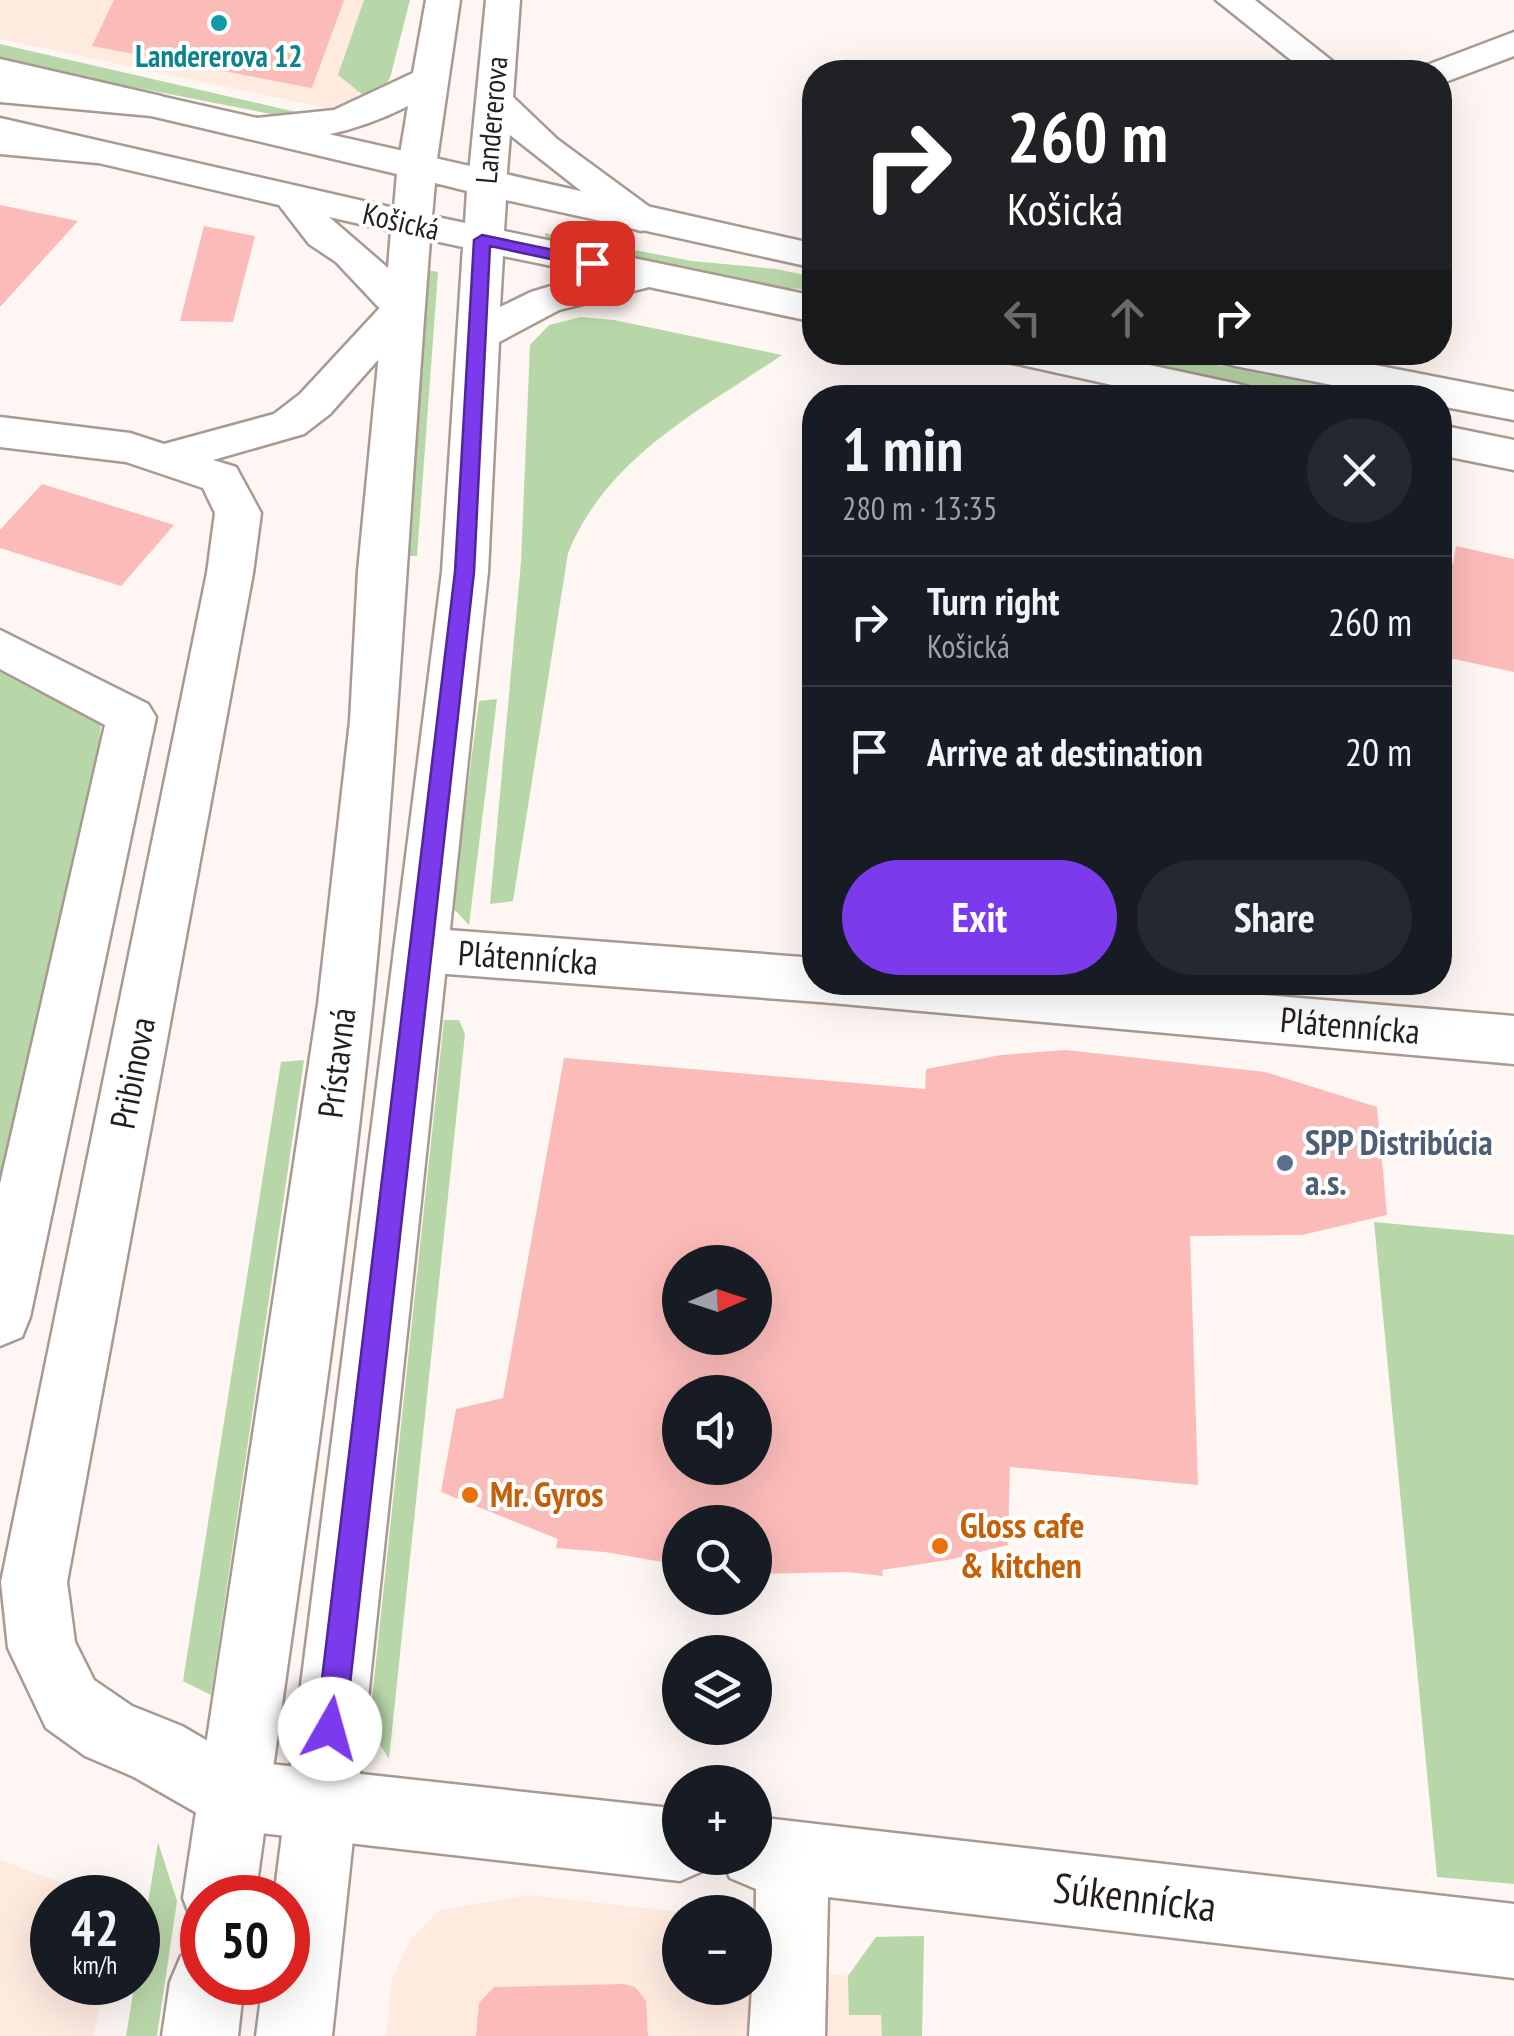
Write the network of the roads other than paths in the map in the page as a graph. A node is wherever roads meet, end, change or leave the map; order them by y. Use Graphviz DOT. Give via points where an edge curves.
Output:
graph roads {
  1 [pos="443,0"];
  2 [pos="503,0"];
  3 [pos="1233,0"];
  4 [pos="1514,43"];
  5 [pos="1312,60"];
  6 [pos="1452,67"];
  7 [pos="0,70"];
  8 [pos="428,80"];
  9 [pos="0,91"];
  10 [pos="494,99"];
  11 [pos="151,105"];
  12 [pos="250,128"];
  13 [pos="0,129"];
  14 [pos="0,144"];
  15 [pos="106,152"];
  16 [pos="417,166"];
  17 [pos="487,183"];
  18 [pos="292,197"];
  19 [pos="641,219"];
  20 [pos="411,224"];
  21 [pos="482,240"];
  22 [pos="802,253"];
  23 [pos="652,275"];
  24 [pos="802,306"];
  25 [pos="403,308"];
  26 [pos="476,336"];
  27 [pos="1083,365"];
  28 [pos="1302,365"];
  29 [pos="1177,385"];
  30 [pos="1406,385"];
  31 [pos="1452,394"];
  32 [pos="1514,406"];
  33 [pos="0,432"];
  34 [pos="1452,442"];
  35 [pos="1514,455"];
  36 [pos="162,459"];
  37 [pos="0,648"];
  38 [pos="421,950"];
  39 [pos="802,981"];
  40 [pos="982,995"];
  41 [pos="1514,1040"];
  42 [pos="0,1317"];
  43 [pos="234,1795"];
  44 [pos="322,1806"];
  45 [pos="662,1843"];
  46 [pos="774,1855"];
  47 [pos="222,1875"];
  48 [pos="1514,1941"];
  49 [pos="204,2005"];
  50 [pos="200,2036"];
  51 [pos="294,2036"];
  52 [pos="787,2036"];
  1 -- 8 [label="main road, Landererova"];
  2 -- 10 [label="main road, Landererova"];
  3 -- 5 [label="main road"];
  4 -- 6 [label="main road"];
  7 -- 11 [label="main road, Košická"];
  8 -- 12 [label="main road" via="370,114 318,128"];
  8 -- 16 [label="main road, Landererova"];
  9 -- 11 [label="main road, Košická"];
  10 -- 17 [label="main road, Landererova"];
  10 -- 19 [label="main road" via="551,152"];
  11 -- 12 [label="main road, Košická"];
  12 -- 16 [label="main road, Košická"];
  13 -- 15 [label="main road, Košická"];
  14 -- 15 [label="main road, Košická"];
  15 -- 18 [label="main road, Košická"];
  16 -- 17 [label="main road, Košická"];
  16 -- 20 [label="main road, Landererova"];
  17 -- 19 [label="main road, Košická"];
  17 -- 21 [label="main road, Landererova"];
  18 -- 20 [label="main road, Košická"];
  18 -- 25 [label="main road" via="323,236 350,253"];
  19 -- 22 [label="main road, Košická"];
  20 -- 21 [label="main road, Košická"];
  20 -- 25 [label="main road, Prístavná"];
  21 -- 23 [label="main road, Košická"];
  21 -- 26 [label="main road, Prístavná"];
  23 -- 24 [label="main road, Košická"];
  23 -- 26 [label="main road" via="562,295"];
  25 -- 36 [label="main road" via="289,424"];
  25 -- 43 [label="main road, Prístavná" via="375,721 345,1004"];
  26 -- 38 [label="main road, Prístavná" via="464,572"];
  27 -- 29 [label="main road"];
  28 -- 30 [label="main road"];
  31 -- 32 [label="main road"];
  33 -- 36 [label="main road, Pribinova" via="130,448"];
  34 -- 35 [label="main road"];
  36 -- 43 [label="main road, Pribinova" via="220,478 238,514 34,1582 42,1648 70,1704 109,1732"];
  37 -- 42 [label="main road" via="131,717"];
  38 -- 39 [label="main road, Plátennícka"];
  38 -- 44 [label="main road, Prístavná"];
  40 -- 41 [label="main road, Plátennícka"];
  43 -- 44 [label="main road"];
  43 -- 47 [label="main road, Prístavná"];
  44 -- 45 [label="main road"];
  44 -- 51 [label="main road, Prístavná"];
  46 -- 48 [label="main road, Súkennícka"];
  46 -- 52 [label="main road"];
  49 -- 50 [label="main road"];
}
